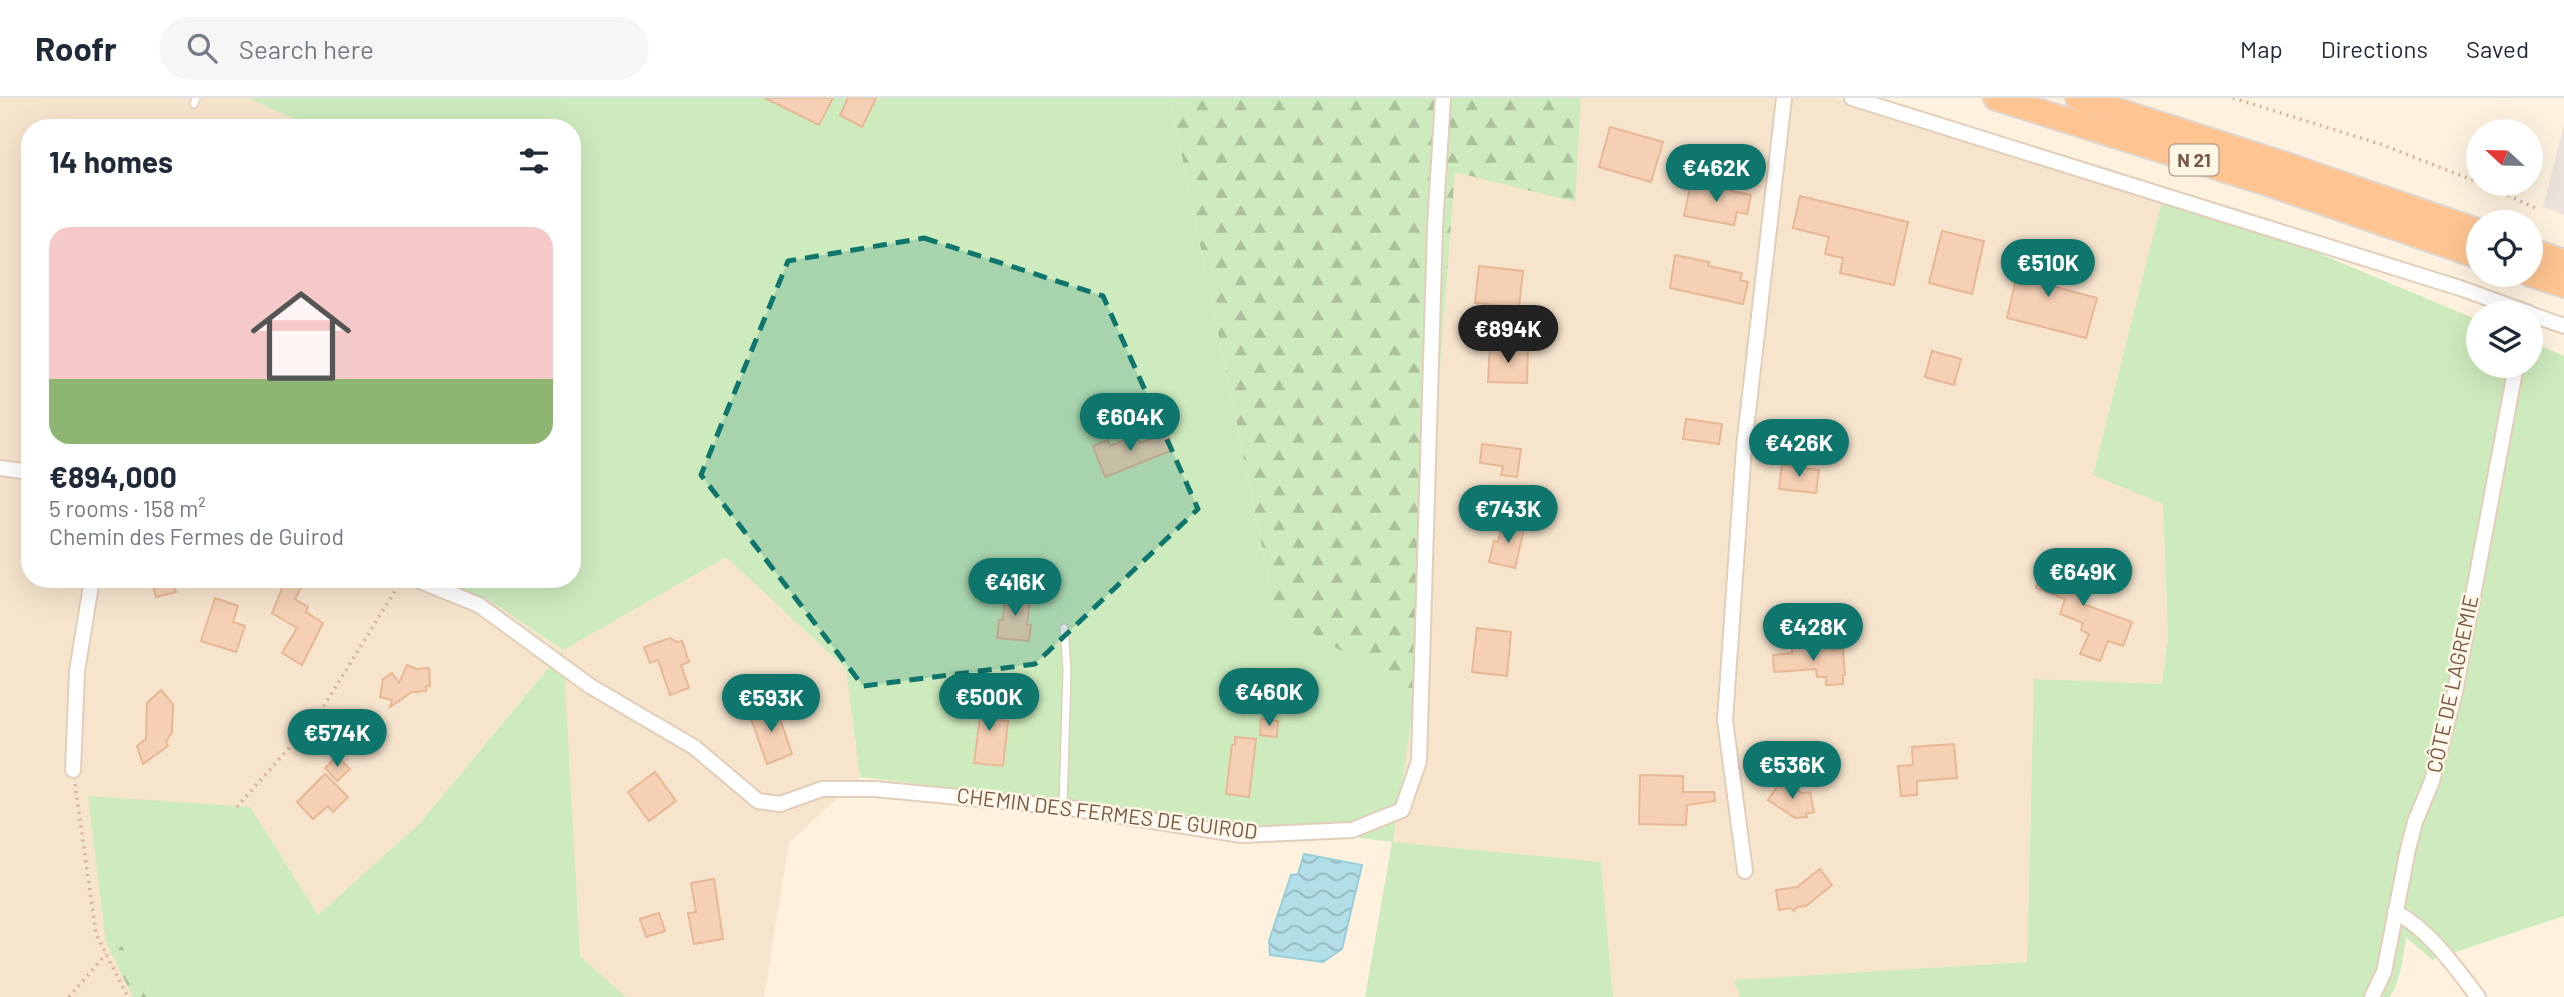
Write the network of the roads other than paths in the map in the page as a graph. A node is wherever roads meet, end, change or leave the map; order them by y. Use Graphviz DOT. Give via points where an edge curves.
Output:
graph roads {
  1 [pos="1443,98"];
  2 [pos="1784,98"];
  3 [pos="1852,98"];
  4 [pos="1996,98"];
  5 [pos="2078,98"];
  6 [pos="2466,227"];
  7 [pos="2466,252"];
  8 [pos="2543,255"];
  9 [pos="2564,262"];
  10 [pos="2543,278"];
  11 [pos="2564,285"];
  12 [pos="2495,301"];
  13 [pos="2543,318"];
  14 [pos="2564,326"];
  15 [pos="2514,378"];
  16 [pos="0,468"];
  17 [pos="21,471"];
  18 [pos="91,588"];
  19 [pos="437,588"];
  20 [pos="1064,628"];
  21 [pos="73,770"];
  22 [pos="1063,807"];
  23 [pos="1745,872"];
  24 [pos="2395,912"];
  25 [pos="2372,997"];
  26 [pos="2478,997"];
  1 -- 22 [label="street, CHEMIN DES FERMES DE GUIROD" via="1434,227 1419,761 1402,810 1352,830 1242,835"];
  2 -- 23 [label="street" via="1744,447 1724,720"];
  3 -- 12 [label="street"];
  4 -- 7 [label="highway, N 21" via="2270,184"];
  5 -- 6 [label="highway, N 21"];
  8 -- 9 [label="highway"];
  10 -- 11 [label="highway"];
  13 -- 14 [label="street"];
  15 -- 24 [label="street, CÔTE DE LAGREMIE" via="2455,692 2432,781 2407,849"];
  16 -- 17 [label="street"];
  18 -- 21 [label="street" via="77,671"];
  19 -- 22 [label="street, CHEMIN DES FERMES DE GUIROD" via="479,605 590,686 694,747 758,801 780,804 822,789 876,789"];
  20 -- 22 [label="lane"];
  24 -- 25 [label="street, CÔTE DE LAGREMIE" via="2384,972"];
  24 -- 26 [label="street" via="2430,939"];
}
